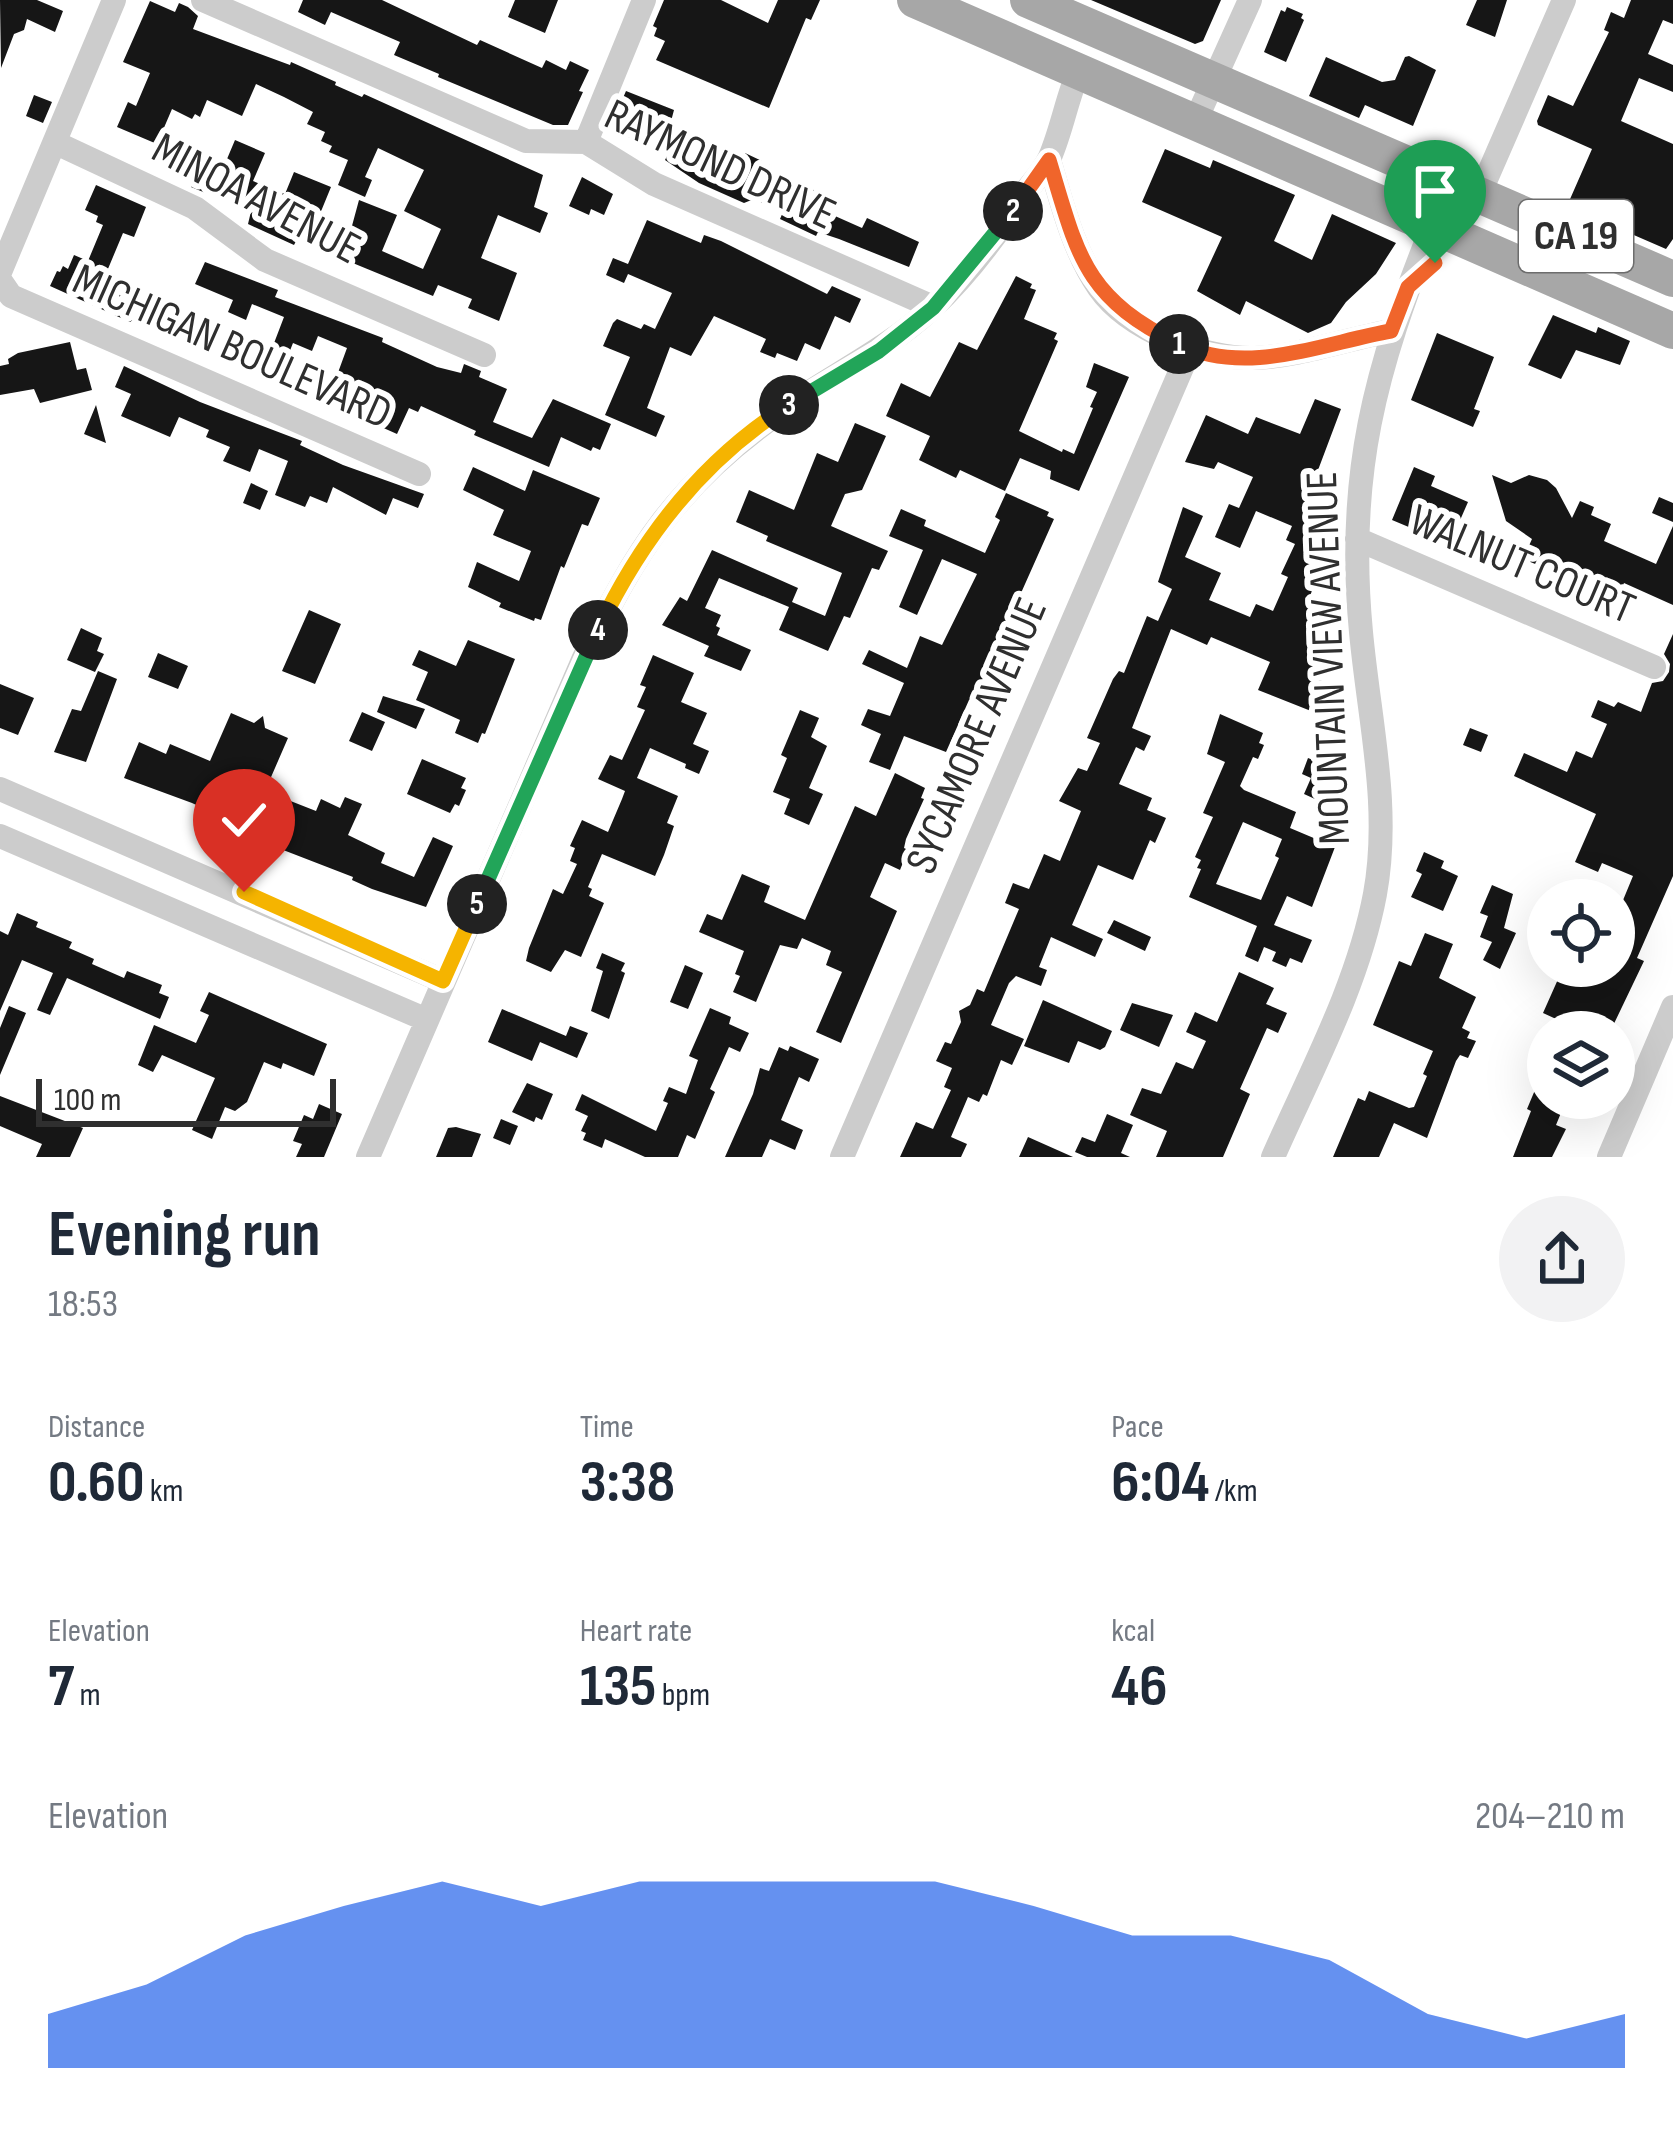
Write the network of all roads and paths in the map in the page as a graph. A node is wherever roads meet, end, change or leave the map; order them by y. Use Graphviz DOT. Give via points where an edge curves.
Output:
graph roads {
  1 [pos="114,0"];
  2 [pos="203,0"];
  3 [pos="644,0"];
  4 [pos="915,0"];
  5 [pos="1028,0"];
  6 [pos="1250,0"];
  7 [pos="1564,0"];
  8 [pos="1079,70"];
  9 [pos="1213,81"];
  10 [pos="1195,122"];
  11 [pos="586,142"];
  12 [pos="56,143"];
  13 [pos="1246,144"];
  14 [pos="1049,160"];
  15 [pos="1480,193"];
  16 [pos="1444,230"];
  17 [pos="1564,231"];
  18 [pos="1673,279"];
  19 [pos="3,287"];
  20 [pos="933,308"];
  21 [pos="1391,331"];
  22 [pos="1673,331"];
  23 [pos="1190,349"];
  24 [pos="484,355"];
  25 [pos="419,474"];
  26 [pos="1357,539"];
  27 [pos="1654,667"];
  28 [pos="0,789"];
  29 [pos="0,836"];
  30 [pos="244,892"];
  31 [pos="225,933"];
  32 [pos="443,981"];
  33 [pos="1673,1007"];
  34 [pos="427,1020"];
  35 [pos="1616,1155"];
  36 [pos="368,1157"];
  37 [pos="842,1157"];
  38 [pos="1273,1157"];
  1 -- 12 [label="street"];
  2 -- 11 [label="street, RAYMOND DRIVE" via="526,141"];
  3 -- 11 [label="street"];
  4 -- 8 [label="main road, CA 19"];
  5 -- 9 [label="main road, CA 19"];
  6 -- 9 [label="street"];
  7 -- 15 [label="street"];
  8 -- 10 [label="main road, CA 19"];
  8 -- 14 [label="street"];
  9 -- 10 [label="street"];
  9 -- 15 [label="main road, CA 19"];
  10 -- 13 [label="main road, CA 19"];
  11 -- 20 [label="street, RAYMOND DRIVE" via="654,184"];
  12 -- 19 [label="street"];
  12 -- 24 [label="street, MINOA AVENUE" via="195,208 265,260"];
  13 -- 15 [label="main road" via="1284,143 1438,208"];
  13 -- 16 [label="main road, CA 19"];
  14 -- 20 [label="street"];
  14 -- 23 [label="street" via="1074,240 1100,289 1143,326"];
  15 -- 17 [label="main road, CA 19"];
  16 -- 17 [label="main road" via="1472,218 1525,240"];
  16 -- 21 [label="street, MOUNTAIN VIEW AVENUE" via="1443,255 1408,287"];
  16 -- 22 [label="main road, CA 19"];
  17 -- 18 [label="main road, CA 19"];
  19 -- 25 [label="street, MICHIGAN BOULEVARD"];
  20 -- 32 [label="street" via="740,442 654,529 584,660"];
  21 -- 23 [label="street" via="1251,358"];
  21 -- 26 [label="street, MOUNTAIN VIEW AVENUE" via="1361,461"];
  23 -- 37 [label="street, SYCAMORE AVENUE"];
  26 -- 27 [label="street, WALNUT COURT"];
  26 -- 38 [label="street, MOUNTAIN VIEW AVENUE" via="1379,774 1375,894"];
  28 -- 30 [label="street"];
  29 -- 31 [label="street"];
  30 -- 31 [label="street"];
  30 -- 32 [label="street"];
  31 -- 34 [label="street"];
  32 -- 34 [label="street"];
  33 -- 35 [label="street"];
  34 -- 36 [label="street"];
}
